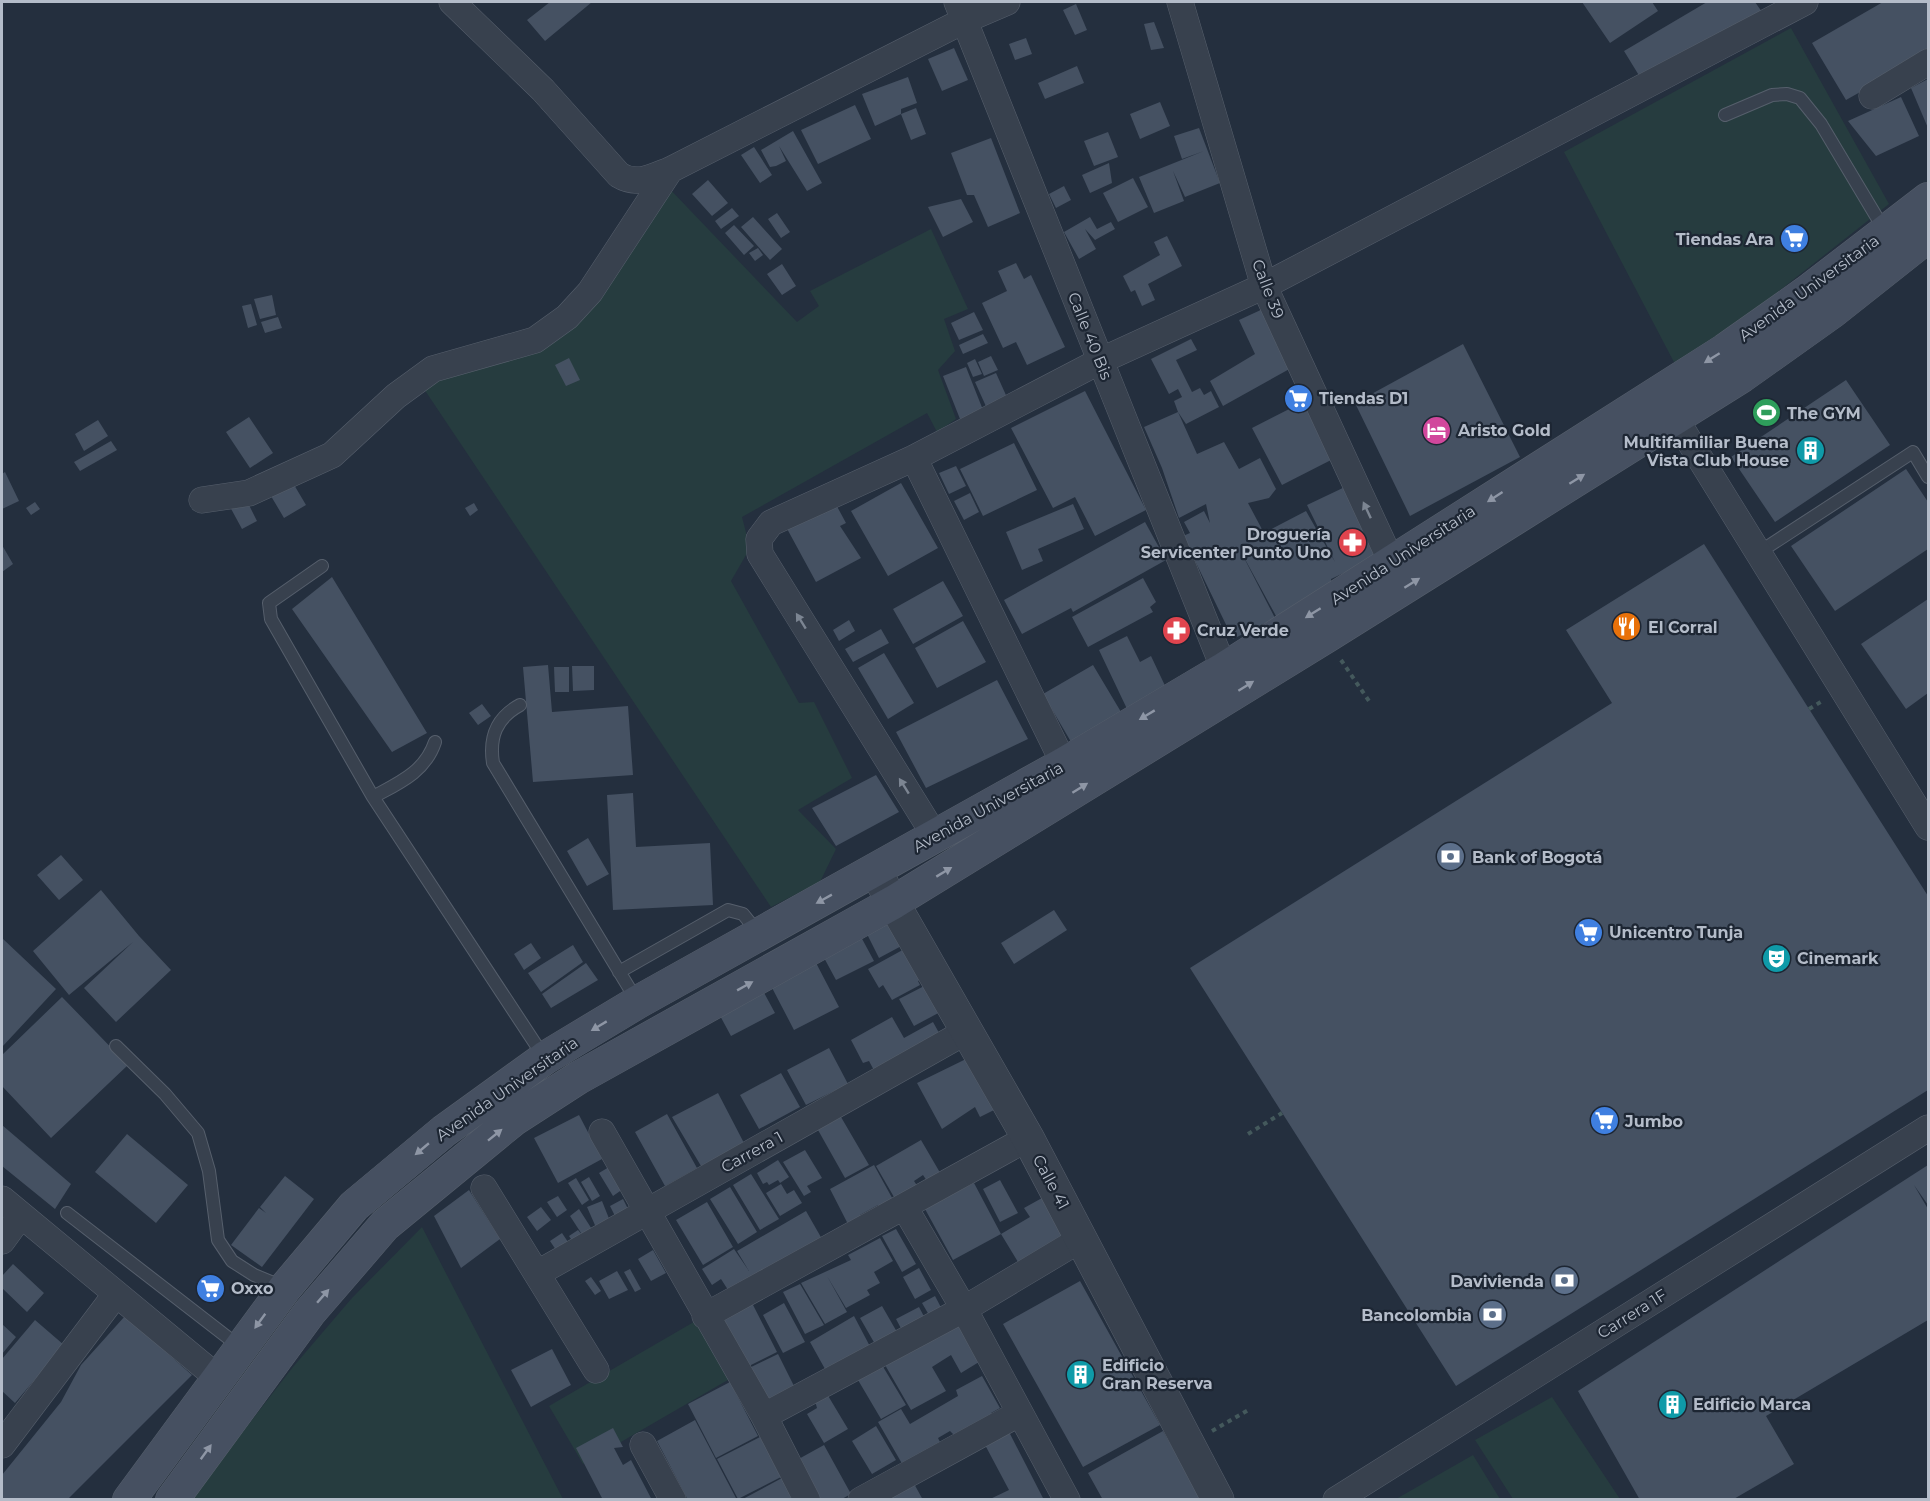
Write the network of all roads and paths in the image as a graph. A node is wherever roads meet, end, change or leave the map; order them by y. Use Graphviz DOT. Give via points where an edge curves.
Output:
graph roads {
  1 [pos="452,2"];
  2 [pos="1007,2"];
  3 [pos="1180,2"];
  4 [pos="1805,2"];
  5 [pos="961,11"];
  6 [pos="1929,62"];
  7 [pos="1872,96"];
  8 [pos="1725,115"];
  9 [pos="670,170"];
  10 [pos="1929,199"];
  11 [pos="1885,232"];
  12 [pos="1929,236"];
  13 [pos="1264,286"];
  14 [pos="1100,361"];
  15 [pos="1675,418"];
  16 [pos="914,458"];
  17 [pos="1929,477"];
  18 [pos="202,500"];
  19 [pos="1758,553"];
  20 [pos="1392,563"];
  21 [pos="322,566"];
  22 [pos="1327,636"];
  23 [pos="1224,669"];
  24 [pos="1371,704"];
  25 [pos="519,705"];
  26 [pos="435,742"];
  27 [pos="1064,764"];
  28 [pos="373,797"];
  29 [pos="1929,827"];
  30 [pos="935,836"];
  31 [pos="875,871"];
  32 [pos="894,902"];
  33 [pos="759,935"];
  34 [pos="619,972"];
  35 [pos="638,1002"];
  36 [pos="967,1031"];
  37 [pos="116,1046"];
  38 [pos="544,1058"];
  39 [pos="1282,1113"];
  40 [pos="1929,1128"];
  41 [pos="602,1132"];
  42 [pos="1248,1134"];
  43 [pos="1028,1138"];
  44 [pos="484,1188"];
  45 [pos="11,1208"];
  46 [pos="904,1208"];
  47 [pos="648,1211"];
  48 [pos="67,1213"];
  49 [pos="1081,1239"];
  50 [pos="2,1241"];
  51 [pos="538,1273"];
  52 [pos="285,1288"];
  53 [pos="116,1294"];
  54 [pos="964,1309"];
  55 [pos="705,1316"];
  56 [pos="240,1348"];
  57 [pos="596,1370"];
  58 [pos="218,1378"];
  59 [pos="1250,1409"];
  60 [pos="1018,1414"];
  61 [pos="764,1416"];
  62 [pos="2,1445"];
  63 [pos="643,1445"];
  64 [pos="1189,1445"];
  65 [pos="129,1500"];
  66 [pos="172,1500"];
  67 [pos="673,1500"];
  68 [pos="807,1500"];
  69 [pos="861,1500"];
  70 [pos="1067,1500"];
  71 [pos="1218,1500"];
  72 [pos="1336,1500"];
  1 -- 9 [label="street" via="543,90 619,175 630,182"];
  2 -- 5 [label="street"];
  3 -- 13 [label="street, Calle 39"];
  4 -- 13 [label="street"];
  5 -- 9 [label="street"];
  5 -- 14 [label="street, Calle 40 Bis"];
  6 -- 7 [label="street"];
  8 -- 11 [label="lane" via="1772,95 1800,98 1821,124"];
  9 -- 18 [label="street" via="590,292 567,317 534,340 434,369 396,396 332,455 249,493"];
  10 -- 11 [label="main road, Avenida Universitaria"];
  11 -- 20 [label="main road, Avenida Universitaria, one-way" via="1725,350"];
  12 -- 15 [label="main road, Avenida Universitaria" via="1832,312"];
  13 -- 14 [label="street"];
  20 -- 13 [label="street, Calle 39, one-way"];
  14 -- 16 [label="street"];
  14 -- 23 [label="street, Calle 40 Bis"];
  15 -- 19 [label="street"];
  22 -- 15 [label="main road, Avenida Universitaria, one-way"];
  16 -- 27 [label="street"];
  30 -- 16 [label="street, one-way" via="760,554 759,539 771,523"];
  17 -- 19 [label="lane" via="1913,452"];
  19 -- 29 [label="street"];
  20 -- 23 [label="main road, Avenida Universitaria, one-way"];
  21 -- 28 [label="lane" via="269,603 271,619"];
  22 -- 24 [label="path"];
  32 -- 22 [label="main road, Avenida Universitaria, one-way"];
  23 -- 27 [label="main road, Avenida Universitaria, one-way"];
  25 -- 34 [label="lane" via="506,712 492,736 493,763"];
  26 -- 28 [label="lane" via="424,765"];
  27 -- 30 [label="main road, Avenida Universitaria"];
  28 -- 38 [label="lane"];
  30 -- 31 [label="main road, Avenida Universitaria"];
  31 -- 32 [label="street, Calle 41"];
  31 -- 33 [label="main road, Avenida Universitaria, one-way"];
  32 -- 36 [label="street, Calle 41"];
  66 -- 32 [label="main road, Avenida Universitaria, one-way" via="310,1312 386,1225 513,1120 578,1078"];
  33 -- 34 [label="lane" via="743,914 728,910"];
  33 -- 35 [label="main road, Avenida Universitaria"];
  34 -- 35 [label="lane"];
  35 -- 38 [label="main road, Avenida Universitaria, one-way"];
  36 -- 43 [label="street, Calle 41"];
  36 -- 47 [label="street, Carrera 1"];
  37 -- 52 [label="lane" via="198,1133 209,1171 218,1240 232,1261"];
  38 -- 52 [label="main road, Avenida Universitaria, one-way" via="444,1131 354,1206"];
  39 -- 42 [label="path"];
  40 -- 72 [label="street, Carrera 1F"];
  41 -- 47 [label="street"];
  43 -- 46 [label="street"];
  43 -- 49 [label="street, Calle 41"];
  44 -- 51 [label="street"];
  45 -- 50 [label="street"];
  45 -- 53 [label="street"];
  46 -- 54 [label="street"];
  46 -- 55 [label="street"];
  47 -- 51 [label="street, Carrera 1"];
  47 -- 55 [label="street"];
  48 -- 56 [label="lane"];
  49 -- 54 [label="street"];
  49 -- 64 [label="street, Calle 41"];
  51 -- 57 [label="street"];
  52 -- 56 [label="main road, Avenida Universitaria, one-way"];
  53 -- 58 [label="street"];
  53 -- 62 [label="street"];
  54 -- 60 [label="street"];
  54 -- 61 [label="street"];
  55 -- 61 [label="street"];
  56 -- 58 [label="main road, Avenida Universitaria"];
  58 -- 65 [label="main road, Avenida Universitaria"];
  59 -- 64 [label="path"];
  60 -- 69 [label="street"];
  60 -- 70 [label="street"];
  61 -- 68 [label="street"];
  63 -- 67 [label="street"];
  64 -- 71 [label="street, Calle 41"];
}
